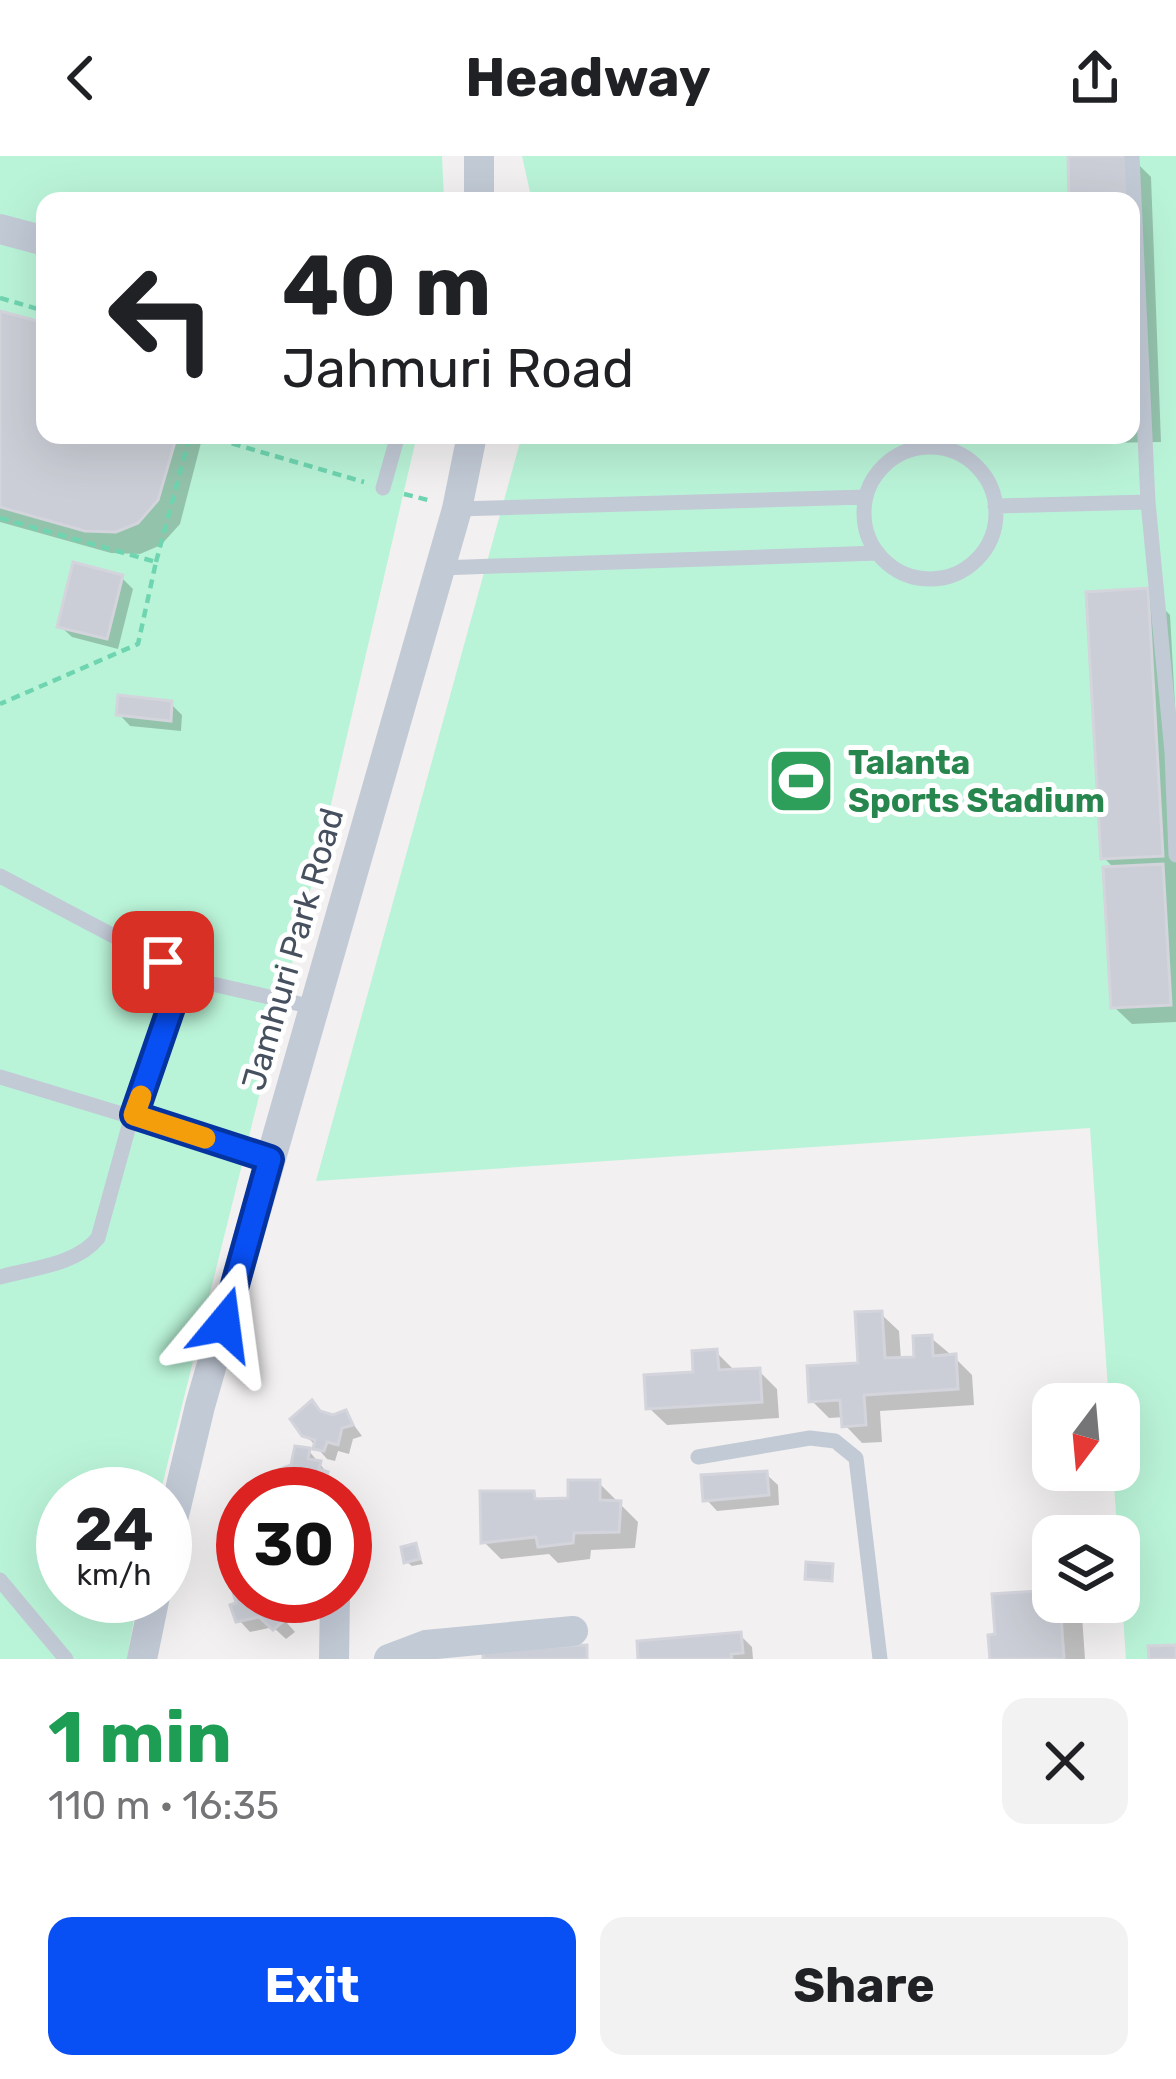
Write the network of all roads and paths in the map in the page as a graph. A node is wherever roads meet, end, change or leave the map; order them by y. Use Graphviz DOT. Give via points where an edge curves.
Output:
graph roads {
  1 [pos="479,156"];
  2 [pos="1132,156"];
  3 [pos="479,192"];
  4 [pos="1134,192"];
  5 [pos="0,230"];
  6 [pos="36,239"];
  7 [pos="0,298"];
  8 [pos="36,308"];
  9 [pos="1140,329"];
  10 [pos="188,444"];
  11 [pos="234,444"];
  12 [pos="395,444"];
  13 [pos="470,444"];
  14 [pos="383,488"];
  15 [pos="866,496"];
  16 [pos="1148,502"];
  17 [pos="995,506"];
  18 [pos="457,509"];
  19 [pos="0,518"];
  20 [pos="878,553"];
  21 [pos="156,562"];
  22 [pos="440,568"];
  23 [pos="0,704"];
  24 [pos="1176,855"];
  25 [pos="0,876"];
  26 [pos="173,975"];
  27 [pos="314,1007"];
  28 [pos="0,1077"];
  29 [pos="133,1115"];
  30 [pos="270,1159"];
  31 [pos="0,1277"];
  32 [pos="698,1457"];
  33 [pos="185,1467"];
  34 [pos="0,1580"];
  35 [pos="149,1623"];
  36 [pos="335,1623"];
  37 [pos="573,1630"];
  38 [pos="65,1659"];
  39 [pos="142,1659"];
  40 [pos="334,1659"];
  41 [pos="389,1659"];
  42 [pos="880,1659"];
  1 -- 3 [label="street"];
  2 -- 4 [label="lane"];
  5 -- 6 [label="street"];
  7 -- 8 [label="path"];
  9 -- 16 [label="lane"];
  10 -- 21 [label="path"];
  11 -- 14 [label="path"];
  12 -- 14 [label="lane"];
  13 -- 18 [label="street, Jamhuri Park Road"];
  14 -- 18 [label="path"];
  15 -- 17 [label="lane" via="888,462 927,447 967,459 983,473"];
  15 -- 18 [label="lane"];
  15 -- 20 [label="lane" via="864,518"];
  16 -- 17 [label="lane"];
  16 -- 24 [label="lane"];
  17 -- 20 [label="lane" via="993,535 965,570 922,579"];
  18 -- 22 [label="street, Jamhuri Park Road"];
  19 -- 21 [label="path"];
  20 -- 22 [label="lane"];
  21 -- 23 [label="path" via="138,644"];
  22 -- 27 [label="street, Jamhuri Park Road"];
  25 -- 26 [label="lane" via="163,962"];
  26 -- 27 [label="lane"];
  26 -- 29 [label="lane" via="174,999"];
  27 -- 30 [label="street, Jamhuri Park Road"];
  28 -- 29 [label="lane"];
  29 -- 30 [label="lane"];
  29 -- 31 [label="lane" via="89,1249"];
  30 -- 33 [label="street, Jamhuri Park Road"];
  32 -- 42 [label="lane" via="810,1438 835,1441 856,1458"];
  34 -- 38 [label="lane"];
  35 -- 39 [label="street"];
  36 -- 40 [label="street"];
  37 -- 41 [label="street" via="426,1645"];
}
